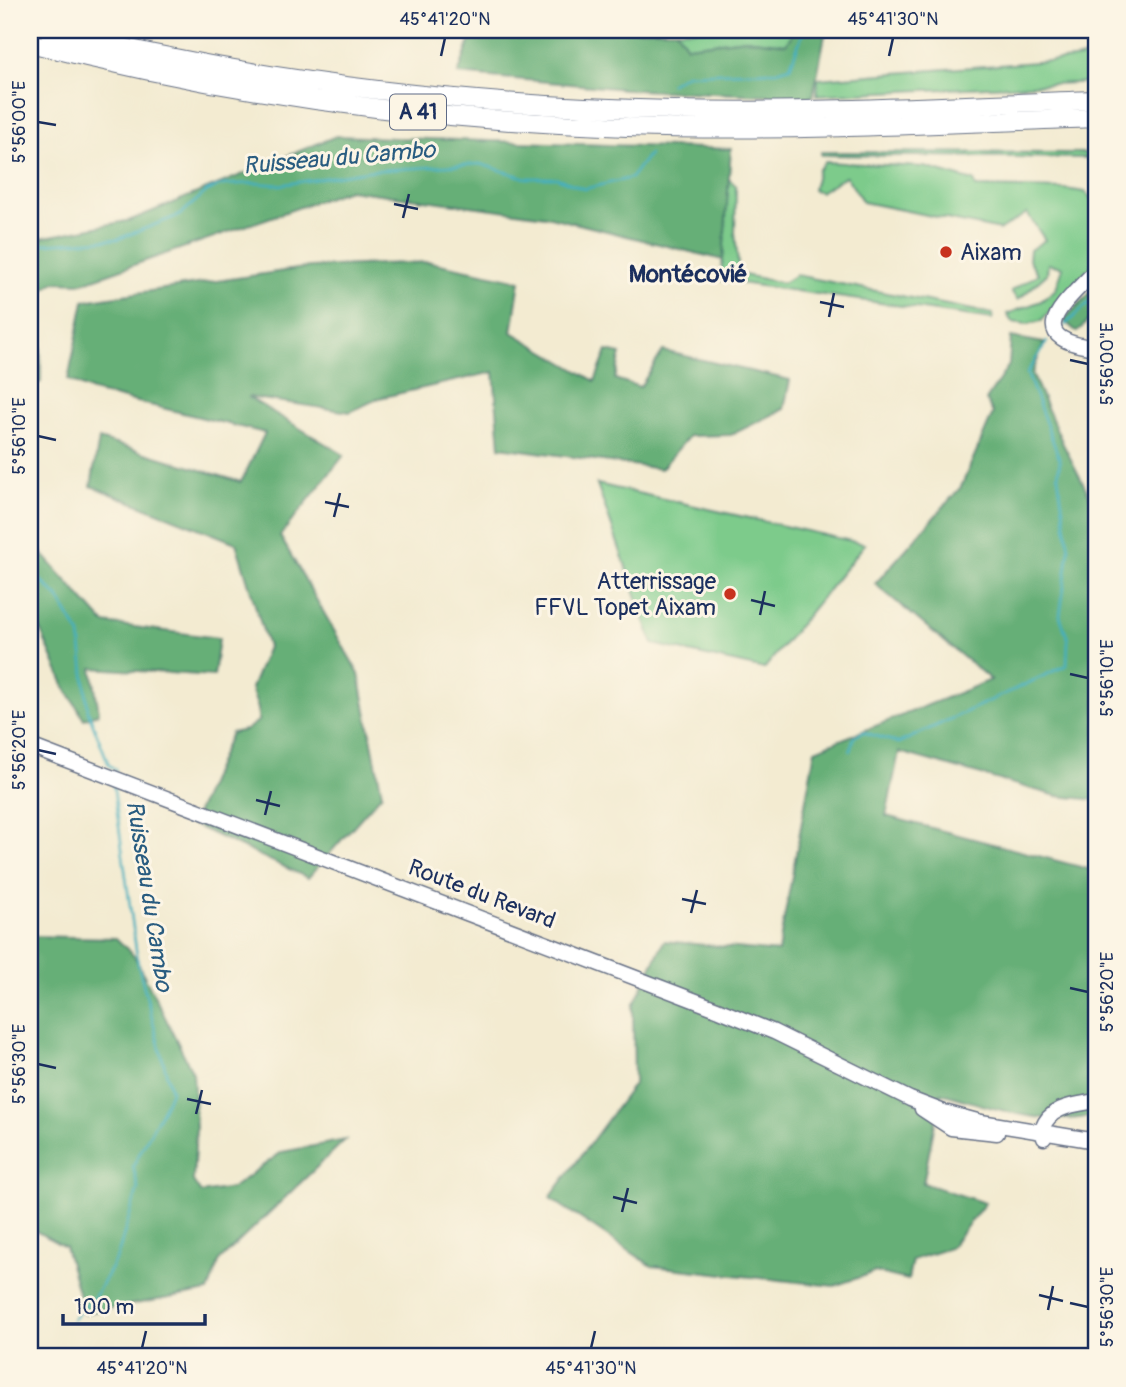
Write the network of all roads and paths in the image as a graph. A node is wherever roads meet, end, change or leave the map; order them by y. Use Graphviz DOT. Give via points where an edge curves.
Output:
graph roads {
  1 [pos="48,30"];
  2 [pos="30,43"];
  3 [pos="1096,100"];
  4 [pos="1096,118"];
  5 [pos="1096,270"];
  6 [pos="1096,348"];
  7 [pos="30,746"];
  8 [pos="1096,1101"];
  9 [pos="1048,1136"];
  10 [pos="1096,1141"];
  11 [pos="1096,1150"];
  1 -- 3 [label="highway, A 41" via="276,75 518,103 771,111"];
  2 -- 4 [label="highway, A 41" via="267,92 510,120 736,128"];
  5 -- 6 [label="main road" via="1058,310 1054,323 1063,339"];
  7 -- 9 [label="main road, Route du Revard" via="740,1018 911,1099 960,1117"];
  8 -- 9 [label="main road" via="1073,1106"];
  9 -- 10 [label="main road, Route du Revard"];
  9 -- 11 [label="main road, Route du Revard"];
}
